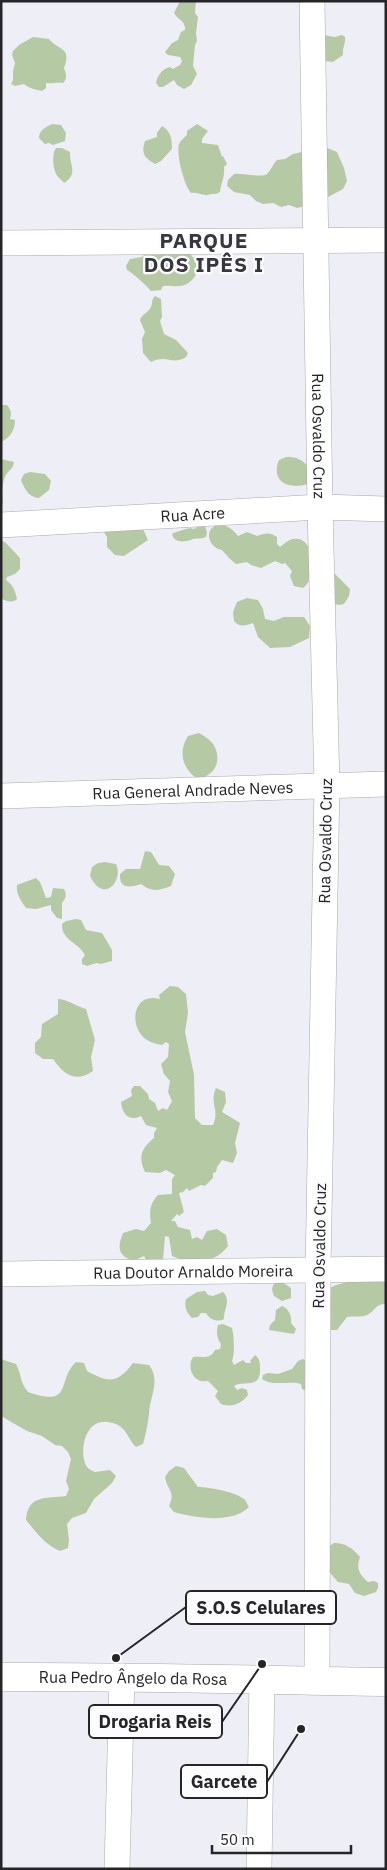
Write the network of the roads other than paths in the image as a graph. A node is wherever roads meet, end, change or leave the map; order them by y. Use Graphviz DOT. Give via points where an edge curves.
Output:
graph roads {
  1 [pos="312,1"];
  2 [pos="386,240"];
  3 [pos="316,241"];
  4 [pos="1,243"];
  5 [pos="320,507"];
  6 [pos="386,509"];
  7 [pos="1,525"];
  8 [pos="386,784"];
  9 [pos="326,785"];
  10 [pos="1,796"];
  11 [pos="386,1269"];
  12 [pos="318,1270"];
  13 [pos="1,1274"];
  14 [pos="122,1676"];
  15 [pos="1,1678"];
  16 [pos="262,1680"];
  17 [pos="317,1681"];
  18 [pos="386,1682"];
  19 [pos="117,1869"];
  20 [pos="259,1869"];
  1 -- 3 [label="street, Rua Osvaldo Cruz"];
  2 -- 3 [label="street"];
  3 -- 4 [label="street"];
  3 -- 5 [label="street, Rua Osvaldo Cruz"];
  5 -- 6 [label="street, Rua Acre"];
  5 -- 7 [label="street, Rua Acre"];
  5 -- 9 [label="street, Rua Osvaldo Cruz"];
  8 -- 9 [label="street, Rua General Andrade Neves"];
  9 -- 10 [label="street, Rua General Andrade Neves"];
  9 -- 12 [label="street, Rua Osvaldo Cruz"];
  11 -- 12 [label="street, Rua Doutor Arnaldo Moreira"];
  12 -- 13 [label="street, Rua Doutor Arnaldo Moreira"];
  12 -- 17 [label="street, Rua Osvaldo Cruz"];
  14 -- 15 [label="main road, Rua Pedro Ângelo da Rosa"];
  14 -- 16 [label="main road, Rua Pedro Ângelo da Rosa"];
  14 -- 19 [label="street"];
  16 -- 17 [label="main road, Rua Pedro Ângelo da Rosa"];
  16 -- 20 [label="street"];
  17 -- 18 [label="main road, Rua Pedro Ângelo da Rosa"];
}
